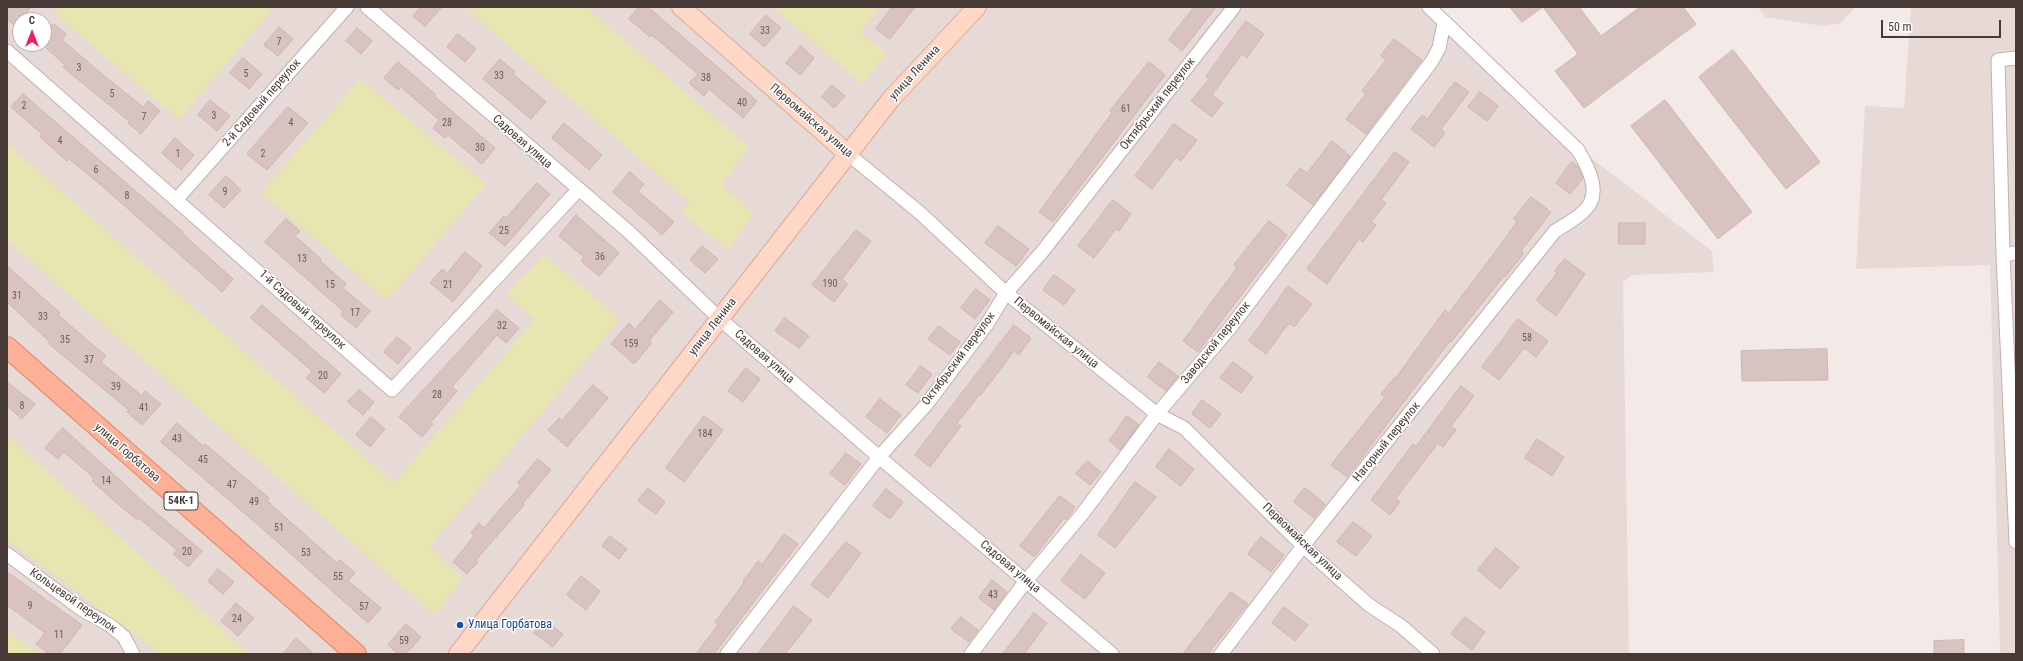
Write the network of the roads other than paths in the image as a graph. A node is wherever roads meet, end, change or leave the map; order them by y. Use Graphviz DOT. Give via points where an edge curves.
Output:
graph roads {
  1 [pos="347,7"];
  2 [pos="367,7"];
  3 [pos="681,7"];
  4 [pos="978,7"];
  5 [pos="1234,7"];
  6 [pos="1429,7"];
  7 [pos="1444,23"];
  8 [pos="7,51"];
  9 [pos="2016,58"];
  10 [pos="848,154"];
  11 [pos="578,190"];
  12 [pos="177,199"];
  13 [pos="2016,253"];
  14 [pos="2003,255"];
  15 [pos="1006,293"];
  16 [pos="720,319"];
  17 [pos="7,347"];
  18 [pos="1156,414"];
  19 [pos="879,457"];
  20 [pos="2016,542"];
  21 [pos="1303,546"];
  22 [pos="7,554"];
  23 [pos="1026,581"];
  24 [pos="133,654"];
  25 [pos="356,654"];
  26 [pos="458,654"];
  27 [pos="727,654"];
  28 [pos="971,654"];
  29 [pos="1112,654"];
  30 [pos="1220,654"];
  31 [pos="1434,654"];
  1 -- 12 [label="street, 2-й Садовый переулок"];
  2 -- 11 [label="street, Садовая улица"];
  3 -- 10 [label="main road, Первомайская улица"];
  4 -- 10 [label="main road, улица Ленина" via="891,99"];
  5 -- 15 [label="street, Октябрьский переулок" via="1042,252"];
  6 -- 7 [label="street, Нагорный переулок"];
  7 -- 18 [label="street, Заводской переулок" via="1439,48 1432,61 1230,328"];
  7 -- 21 [label="street, Нагорный переулок" via="1578,150 1589,170 1592,198 1585,211 1556,231"];
  8 -- 12 [label="street, 1-й Садовый переулок"];
  9 -- 14 [label="street" via="1998,60"];
  10 -- 15 [label="street, Первомайская улица" via="919,212"];
  10 -- 16 [label="main road, улица Ленина"];
  11 -- 12 [label="street, 1-й Садовый переулок" via="392,390"];
  11 -- 16 [label="street, Садовая улица" via="668,268"];
  13 -- 14 [label="street"];
  14 -- 20 [label="street"];
  15 -- 18 [label="street, Первомайская улица"];
  15 -- 19 [label="street, Октябрьский переулок" via="987,324 926,404"];
  16 -- 19 [label="street, Садовая улица"];
  16 -- 26 [label="main road, улица Ленина"];
  17 -- 25 [label="main road, улица Горбатова / 54К-1"];
  18 -- 21 [label="street, Первомайская улица" via="1184,428"];
  18 -- 23 [label="street, Заводской переулок" via="1082,513"];
  19 -- 23 [label="street, Садовая улица"];
  19 -- 27 [label="street, Октябрьский переулок"];
  21 -- 30 [label="street, Нагорный переулок"];
  21 -- 31 [label="street, Первомайская улица" via="1369,605"];
  22 -- 24 [label="street, Кольцевой переулок" via="81,609 111,626 124,637"];
  23 -- 28 [label="street, Заводской переулок"];
  23 -- 29 [label="street, Садовая улица"];
}
